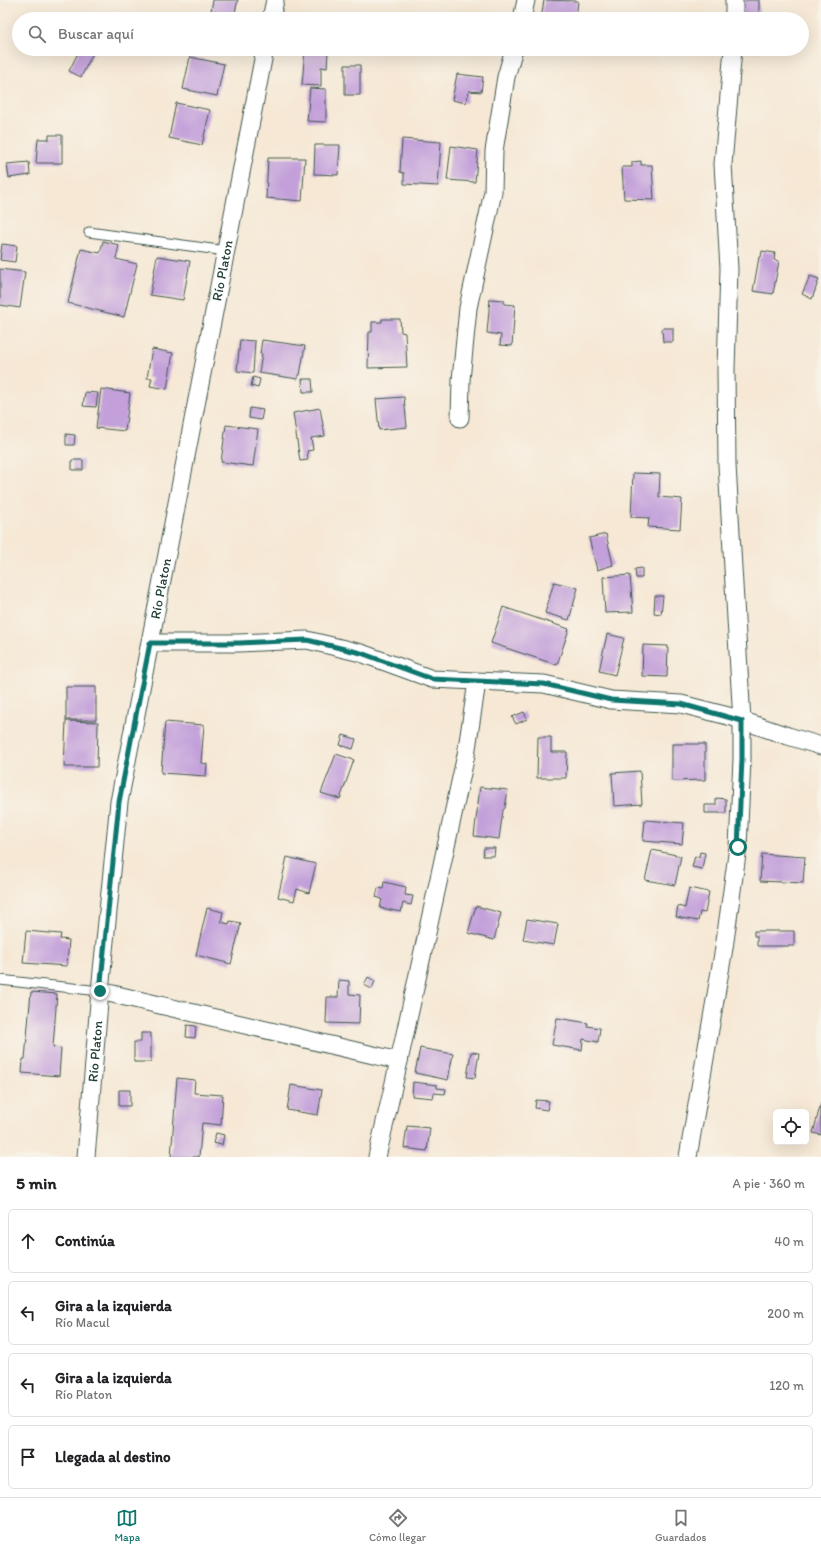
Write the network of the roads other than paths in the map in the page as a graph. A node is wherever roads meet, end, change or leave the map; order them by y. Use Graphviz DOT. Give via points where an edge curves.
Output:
graph roads {
  1 [pos="276,0"];
  2 [pos="526,0"];
  3 [pos="734,0"];
  4 [pos="273,12"];
  5 [pos="523,12"];
  6 [pos="734,12"];
  7 [pos="264,56"];
  8 [pos="512,56"];
  9 [pos="732,56"];
  10 [pos="89,232"];
  11 [pos="226,252"];
  12 [pos="460,418"];
  13 [pos="150,643"];
  14 [pos="476,682"];
  15 [pos="742,721"];
  16 [pos="821,746"];
  17 [pos="0,980"];
  18 [pos="100,991"];
  19 [pos="399,1061"];
  20 [pos="86,1157"];
  21 [pos="377,1157"];
  22 [pos="688,1157"];
  1 -- 4 [label="street"];
  2 -- 5 [label="street"];
  3 -- 6 [label="street"];
  7 -- 11 [label="street, Río Platon"];
  8 -- 12 [label="street" via="494,151 493,192 468,308 460,380"];
  9 -- 15 [label="street" via="723,164 729,269 727,465"];
  10 -- 11 [label="lane"];
  11 -- 13 [label="street, Río Platon"];
  13 -- 14 [label="street" via="307,640 361,653 432,679"];
  13 -- 18 [label="street, Río Platon" via="119,802"];
  14 -- 15 [label="street" via="544,684 611,700 681,704"];
  14 -- 19 [label="street" via="466,755"];
  15 -- 16 [label="street"];
  15 -- 22 [label="street" via="738,847 724,948"];
  17 -- 18 [label="lane"];
  18 -- 19 [label="street"];
  18 -- 20 [label="street, Río Platon"];
  19 -- 21 [label="street"];
}
